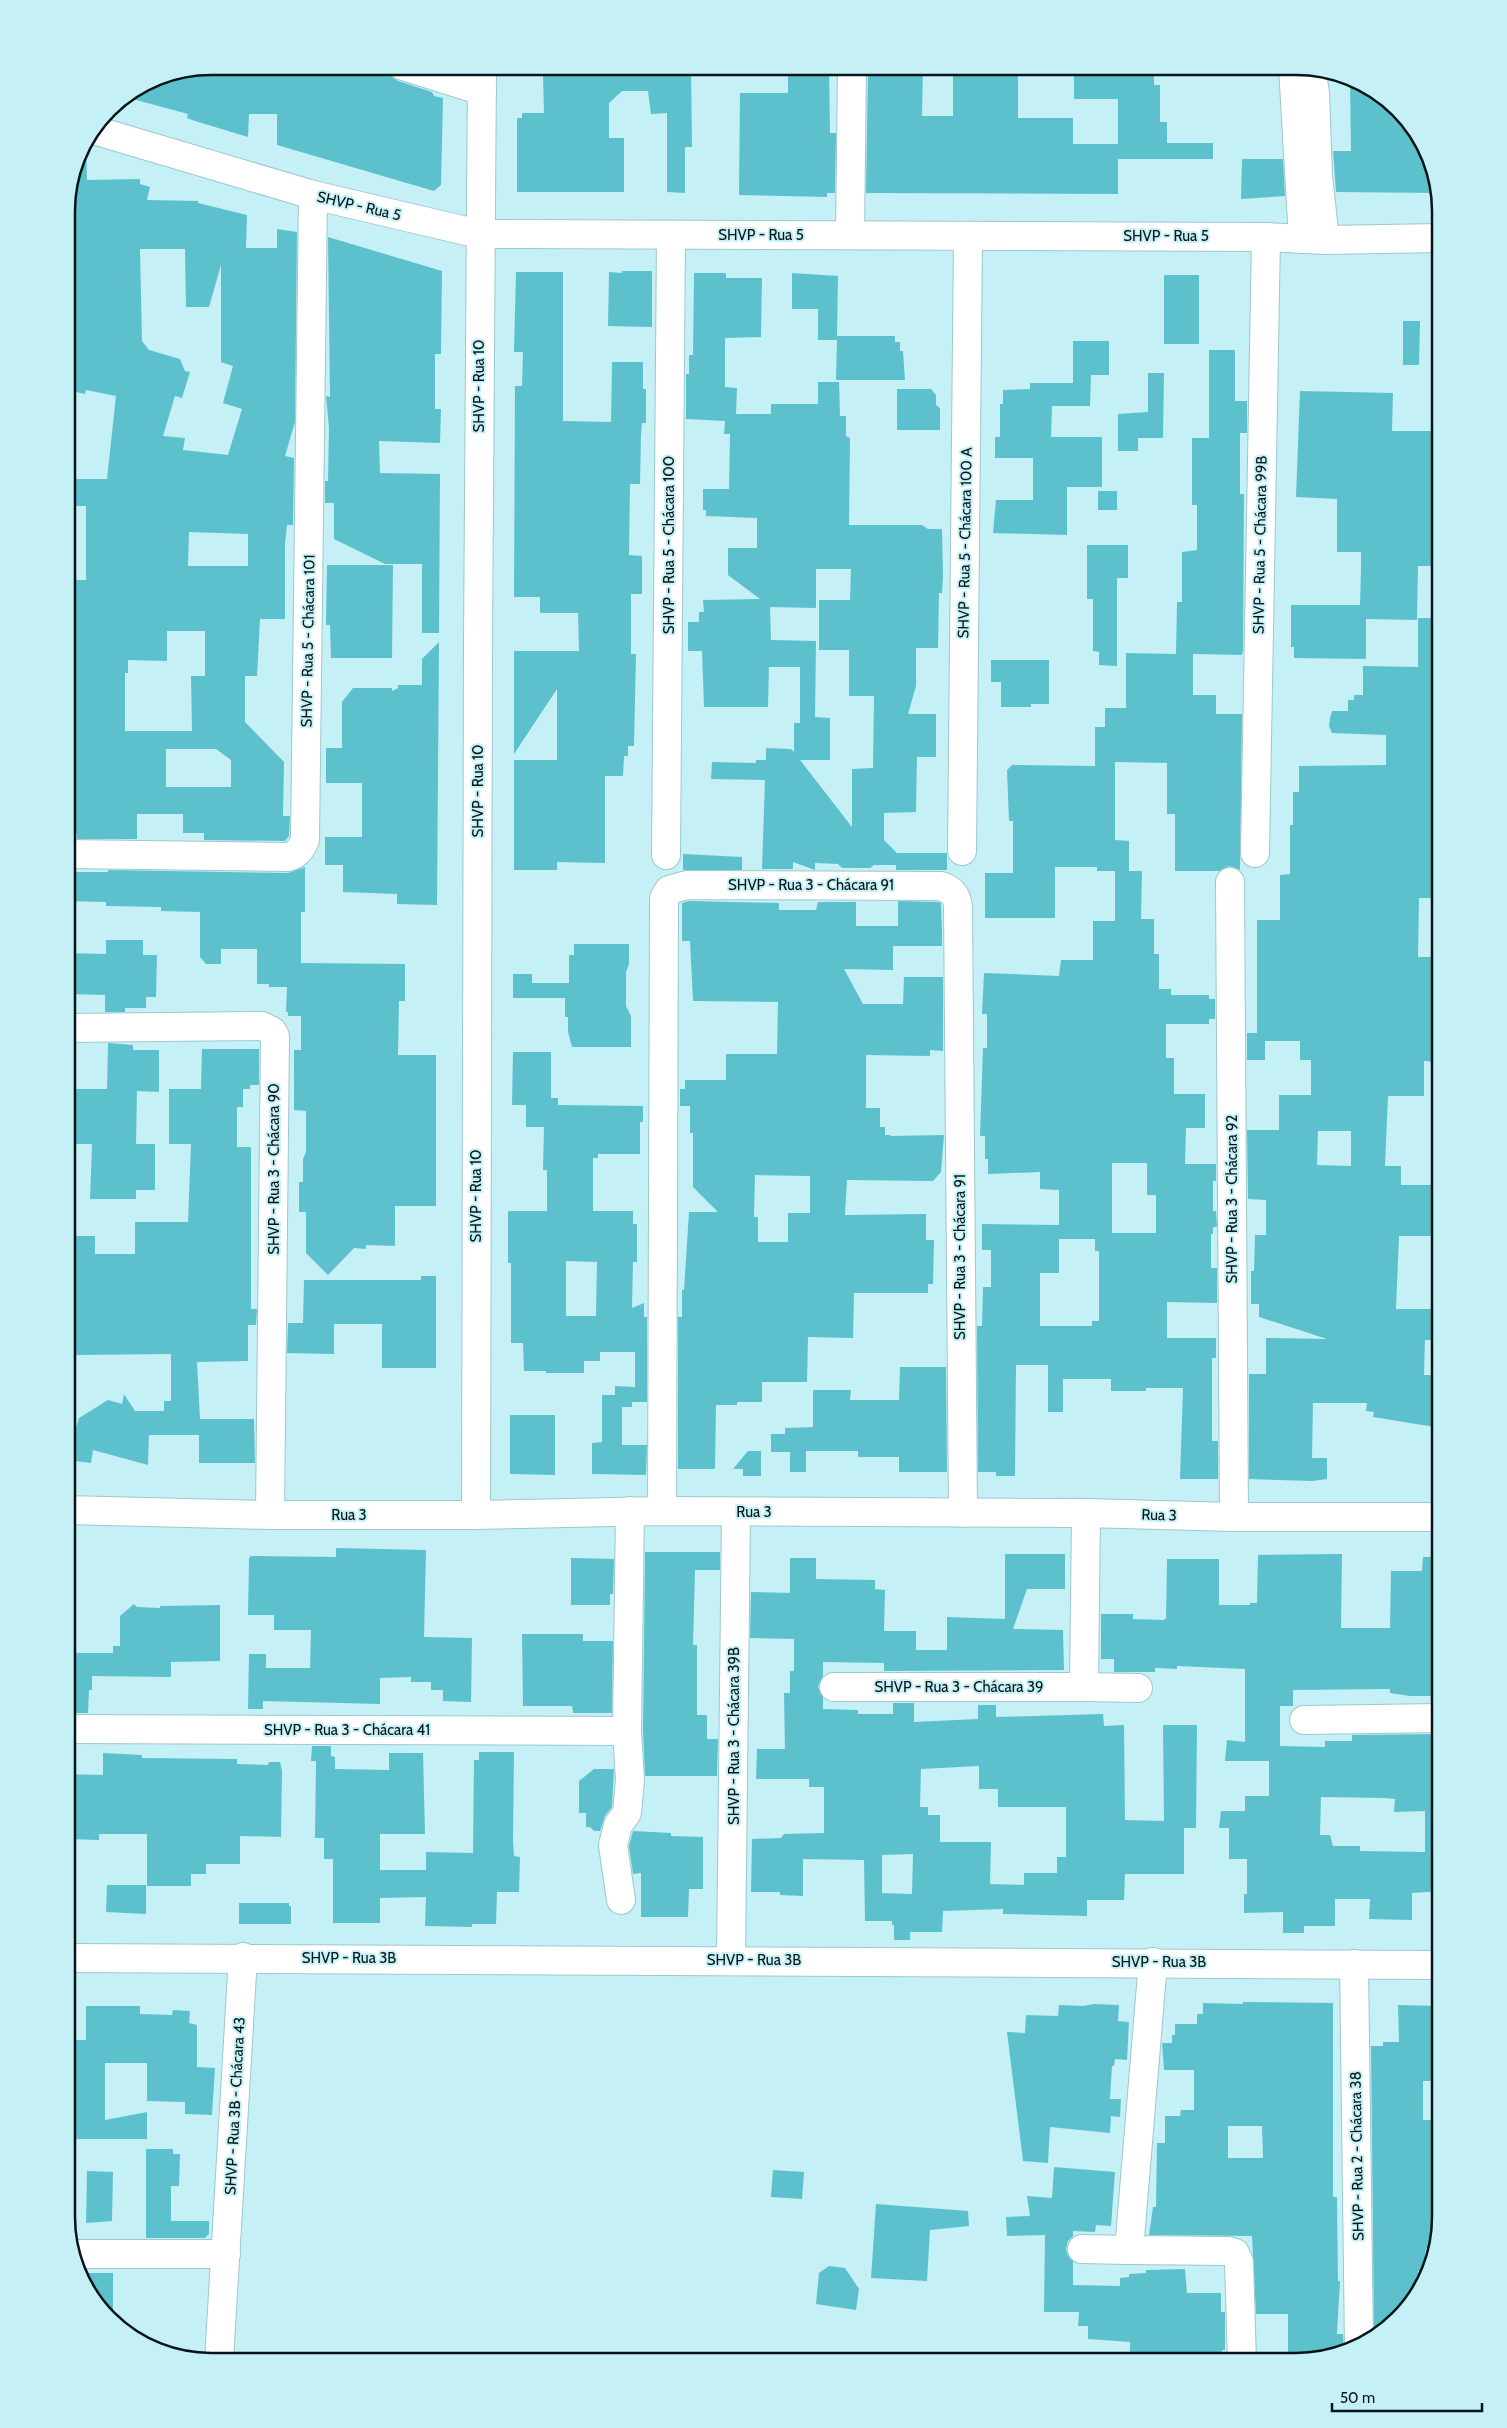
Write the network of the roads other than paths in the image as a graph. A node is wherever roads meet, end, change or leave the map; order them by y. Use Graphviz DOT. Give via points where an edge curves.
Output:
graph roads {
  1 [pos="458,75"];
  2 [pos="852,75"];
  3 [pos="1303,78"];
  4 [pos="482,79"];
  5 [pos="100,132"];
  6 [pos="313,195"];
  7 [pos="480,234"];
  8 [pos="671,235"];
  9 [pos="850,235"];
  10 [pos="968,236"];
  11 [pos="1266,237"];
  12 [pos="1432,238"];
  13 [pos="1314,239"];
  14 [pos="962,851"];
  15 [pos="1255,853"];
  16 [pos="75,854"];
  17 [pos="666,855"];
  18 [pos="1230,882"];
  19 [pos="75,1028"];
  20 [pos="75,1510"];
  21 [pos="630,1511"];
  22 [pos="662,1511"];
  23 [pos="736,1512"];
  24 [pos="963,1513"];
  25 [pos="1086,1513"];
  26 [pos="270,1514"];
  27 [pos="476,1515"];
  28 [pos="1234,1517"];
  29 [pos="1432,1517"];
  30 [pos="834,1687"];
  31 [pos="1084,1687"];
  32 [pos="1138,1688"];
  33 [pos="1432,1718"];
  34 [pos="1304,1720"];
  35 [pos="75,1729"];
  36 [pos="627,1731"];
  37 [pos="621,1900"];
  38 [pos="243,1957"];
  39 [pos="75,1958"];
  40 [pos="731,1960"];
  41 [pos="1153,1962"];
  42 [pos="1354,1964"];
  43 [pos="1432,1965"];
  44 [pos="1082,2249"];
  45 [pos="1129,2250"];
  46 [pos="80,2254"];
  47 [pos="226,2254"];
  48 [pos="1359,2337"];
  49 [pos="220,2353"];
  50 [pos="1242,2353"];
  1 -- 4 [label="street"];
  2 -- 9 [label="street"];
  3 -- 13 [label="street" via="1318,176"];
  4 -- 7 [label="street, SHVP - Rua 10"];
  5 -- 6 [label="street, SHVP - Rua 5"];
  6 -- 7 [label="street, SHVP - Rua 5"];
  6 -- 16 [label="street, SHVP - Rua 5 - Chácara 101" via="305,840 294,856 288,857"];
  7 -- 8 [label="street, SHVP - Rua 5"];
  7 -- 27 [label="street, SHVP - Rua 10"];
  8 -- 9 [label="street, SHVP - Rua 5"];
  8 -- 17 [label="street, SHVP - Rua 5 - Chácara 100"];
  9 -- 10 [label="street, SHVP - Rua 5"];
  10 -- 11 [label="street, SHVP - Rua 5"];
  10 -- 14 [label="street, SHVP - Rua 5 - Chácara 100 A"];
  11 -- 13 [label="street, SHVP - Rua 5"];
  11 -- 15 [label="street, SHVP - Rua 5 - Chácara 99B"];
  12 -- 13 [label="street, SHVP - Rua 5"];
  18 -- 28 [label="street, SHVP - Rua 3 - Chácara 92"];
  19 -- 26 [label="street, SHVP - Rua 3 - Chácara 90" via="262,1026 275,1036"];
  20 -- 26 [label="street, Rua 3"];
  21 -- 22 [label="street, Rua 3"];
  21 -- 27 [label="street, Rua 3"];
  21 -- 36 [label="street"];
  22 -- 23 [label="street, Rua 3"];
  22 -- 24 [label="street, SHVP - Rua 3 - Chácara 91" via="664,898 677,886 941,886 956,896 958,916"];
  23 -- 24 [label="street, Rua 3"];
  23 -- 40 [label="street, SHVP - Rua 3 - Chácara 39B"];
  24 -- 25 [label="street, Rua 3"];
  25 -- 28 [label="street, Rua 3"];
  25 -- 31 [label="street"];
  26 -- 27 [label="street, Rua 3"];
  28 -- 29 [label="street, Rua 3"];
  30 -- 31 [label="street, SHVP - Rua 3 - Chácara 39"];
  31 -- 32 [label="street, SHVP - Rua 3 - Chácara 39"];
  33 -- 34 [label="street"];
  35 -- 36 [label="street, SHVP - Rua 3 - Chácara 41"];
  36 -- 37 [label="street" via="629,1804 618,1825 613,1845"];
  38 -- 39 [label="street, SHVP - Rua 3B"];
  38 -- 40 [label="street, SHVP - Rua 3B"];
  38 -- 47 [label="street, SHVP - Rua 3B - Chácara 43"];
  40 -- 41 [label="street, SHVP - Rua 3B"];
  41 -- 42 [label="street, SHVP - Rua 3B"];
  41 -- 45 [label="street"];
  42 -- 43 [label="street, SHVP - Rua 3B"];
  42 -- 48 [label="street, SHVP - Rua 2 - Chácara 38"];
  44 -- 45 [label="street"];
  45 -- 50 [label="street" via="1228,2250 1235,2253 1239,2262"];
  46 -- 47 [label="street"];
  47 -- 49 [label="street, SHVP - Rua 3B - Chácara 43"];
}
